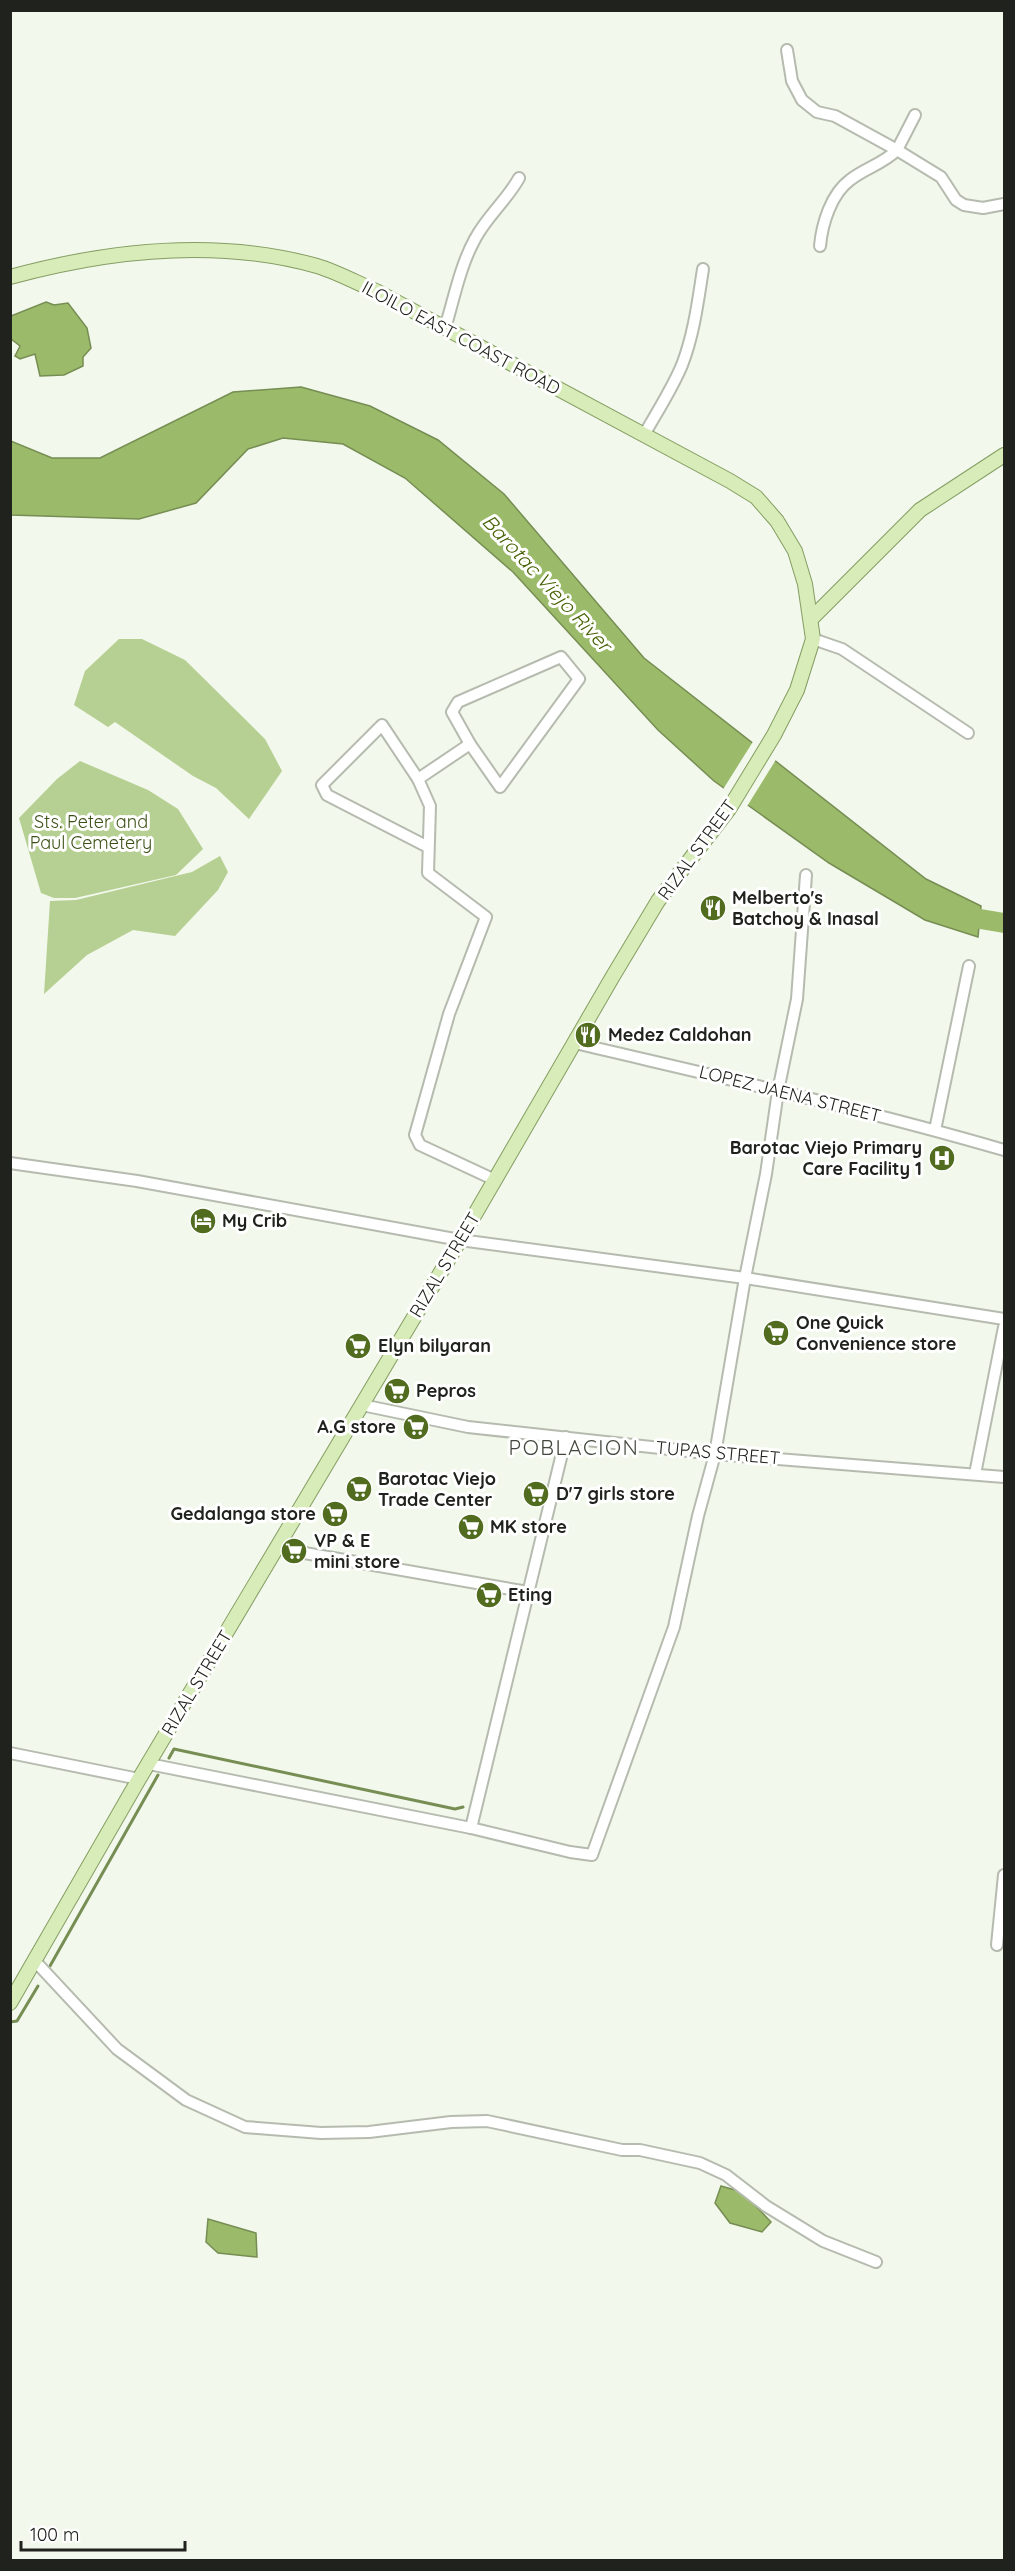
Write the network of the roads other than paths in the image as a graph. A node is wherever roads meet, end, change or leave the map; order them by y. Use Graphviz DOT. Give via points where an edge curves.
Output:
graph roads {
  1 [pos="787,50"];
  2 [pos="915,114"];
  3 [pos="897,150"];
  4 [pos="519,178"];
  5 [pos="1005,204"];
  6 [pos="820,246"];
  7 [pos="703,269"];
  8 [pos="10,278"];
  9 [pos="445,328"];
  10 [pos="644,435"];
  11 [pos="1005,455"];
  12 [pos="811,619"];
  13 [pos="813,639"];
  14 [pos="968,733"];
  15 [pos="470,744"];
  16 [pos="418,779"];
  17 [pos="428,847"];
  18 [pos="806,875"];
  19 [pos="969,966"];
  20 [pos="575,1043"];
  21 [pos="778,1090"];
  22 [pos="935,1130"];
  23 [pos="1005,1150"];
  24 [pos="11,1163"];
  25 [pos="10,1169"];
  26 [pos="495,1180"];
  27 [pos="460,1240"];
  28 [pos="745,1278"];
  29 [pos="1005,1319"];
  30 [pos="1005,1326"];
  31 [pos="362,1405"];
  32 [pos="566,1437"];
  33 [pos="715,1454"];
  34 [pos="975,1474"];
  35 [pos="1005,1477"];
  36 [pos="276,1548"];
  37 [pos="528,1592"];
  38 [pos="10,1753"];
  39 [pos="149,1764"];
  40 [pos="139,1779"];
  41 [pos="471,1828"];
  42 [pos="1005,1875"];
  43 [pos="997,1945"];
  44 [pos="34,1960"];
  45 [pos="10,2003"];
  46 [pos="876,2262"];
  1 -- 3 [label="street" via="792,81 802,100 817,112 835,116"];
  2 -- 3 [label="street"];
  3 -- 5 [label="street" via="941,177 963,205 983,208"];
  3 -- 6 [label="street" via="842,187 826,217"];
  4 -- 9 [label="street" via="475,238"];
  7 -- 10 [label="street" via="682,364"];
  8 -- 9 [label="main road, ILOILO EAST COAST ROAD" via="126,253 198,250 263,255 318,267 376,291"];
  9 -- 10 [label="main road, ILOILO EAST COAST ROAD"];
  10 -- 12 [label="main road, ILOILO EAST COAST ROAD" via="756,497 795,550"];
  11 -- 12 [label="main road" via="920,510"];
  12 -- 13 [label="main road, RIZAL STREET"];
  13 -- 14 [label="street" via="842,649"];
  13 -- 20 [label="main road, RIZAL STREET" via="797,690 774,735 729,809 658,901"];
  15 -- 15 [label="street" via="452,711 458,702 561,657 579,679 500,787"];
  15 -- 16 [label="street"];
  16 -- 17 [label="street" via="430,806"];
  16 -- 17 [label="street" via="382,725 321,785 327,795"];
  17 -- 26 [label="street" via="428,873 486,917 449,1014 415,1135 420,1145"];
  18 -- 21 [label="street" via="797,999"];
  19 -- 22 [label="street"];
  20 -- 21 [label="street, LOPEZ JAENA STREET"];
  20 -- 26 [label="main road, RIZAL STREET"];
  21 -- 22 [label="street, LOPEZ JAENA STREET"];
  21 -- 28 [label="street"];
  22 -- 23 [label="street, LOPEZ JAENA STREET"];
  24 -- 25 [label="street"];
  24 -- 27 [label="street" via="137,1181"];
  26 -- 27 [label="main road, RIZAL STREET"];
  27 -- 28 [label="street"];
  27 -- 31 [label="main road, RIZAL STREET"];
  28 -- 29 [label="street"];
  28 -- 33 [label="street"];
  30 -- 34 [label="street"];
  31 -- 32 [label="street, TUPAS STREET" via="468,1426"];
  31 -- 36 [label="main road, RIZAL STREET"];
  32 -- 33 [label="street, TUPAS STREET"];
  32 -- 37 [label="street"];
  33 -- 34 [label="street, TUPAS STREET"];
  33 -- 41 [label="street" via="674,1628 592,1855"];
  34 -- 35 [label="street, TUPAS STREET"];
  36 -- 37 [label="street"];
  36 -- 39 [label="main road, RIZAL STREET"];
  37 -- 41 [label="street"];
  38 -- 40 [label="street"];
  39 -- 40 [label="main road, RIZAL STREET"];
  39 -- 41 [label="street"];
  40 -- 44 [label="main road, RIZAL STREET"];
  42 -- 43 [label="street"];
  44 -- 45 [label="main road, RIZAL STREET"];
  44 -- 46 [label="street" via="117,2049 186,2100 245,2127 369,2132 487,2121 622,2150 677,2156 726,2175 766,2206 824,2241"];
}
